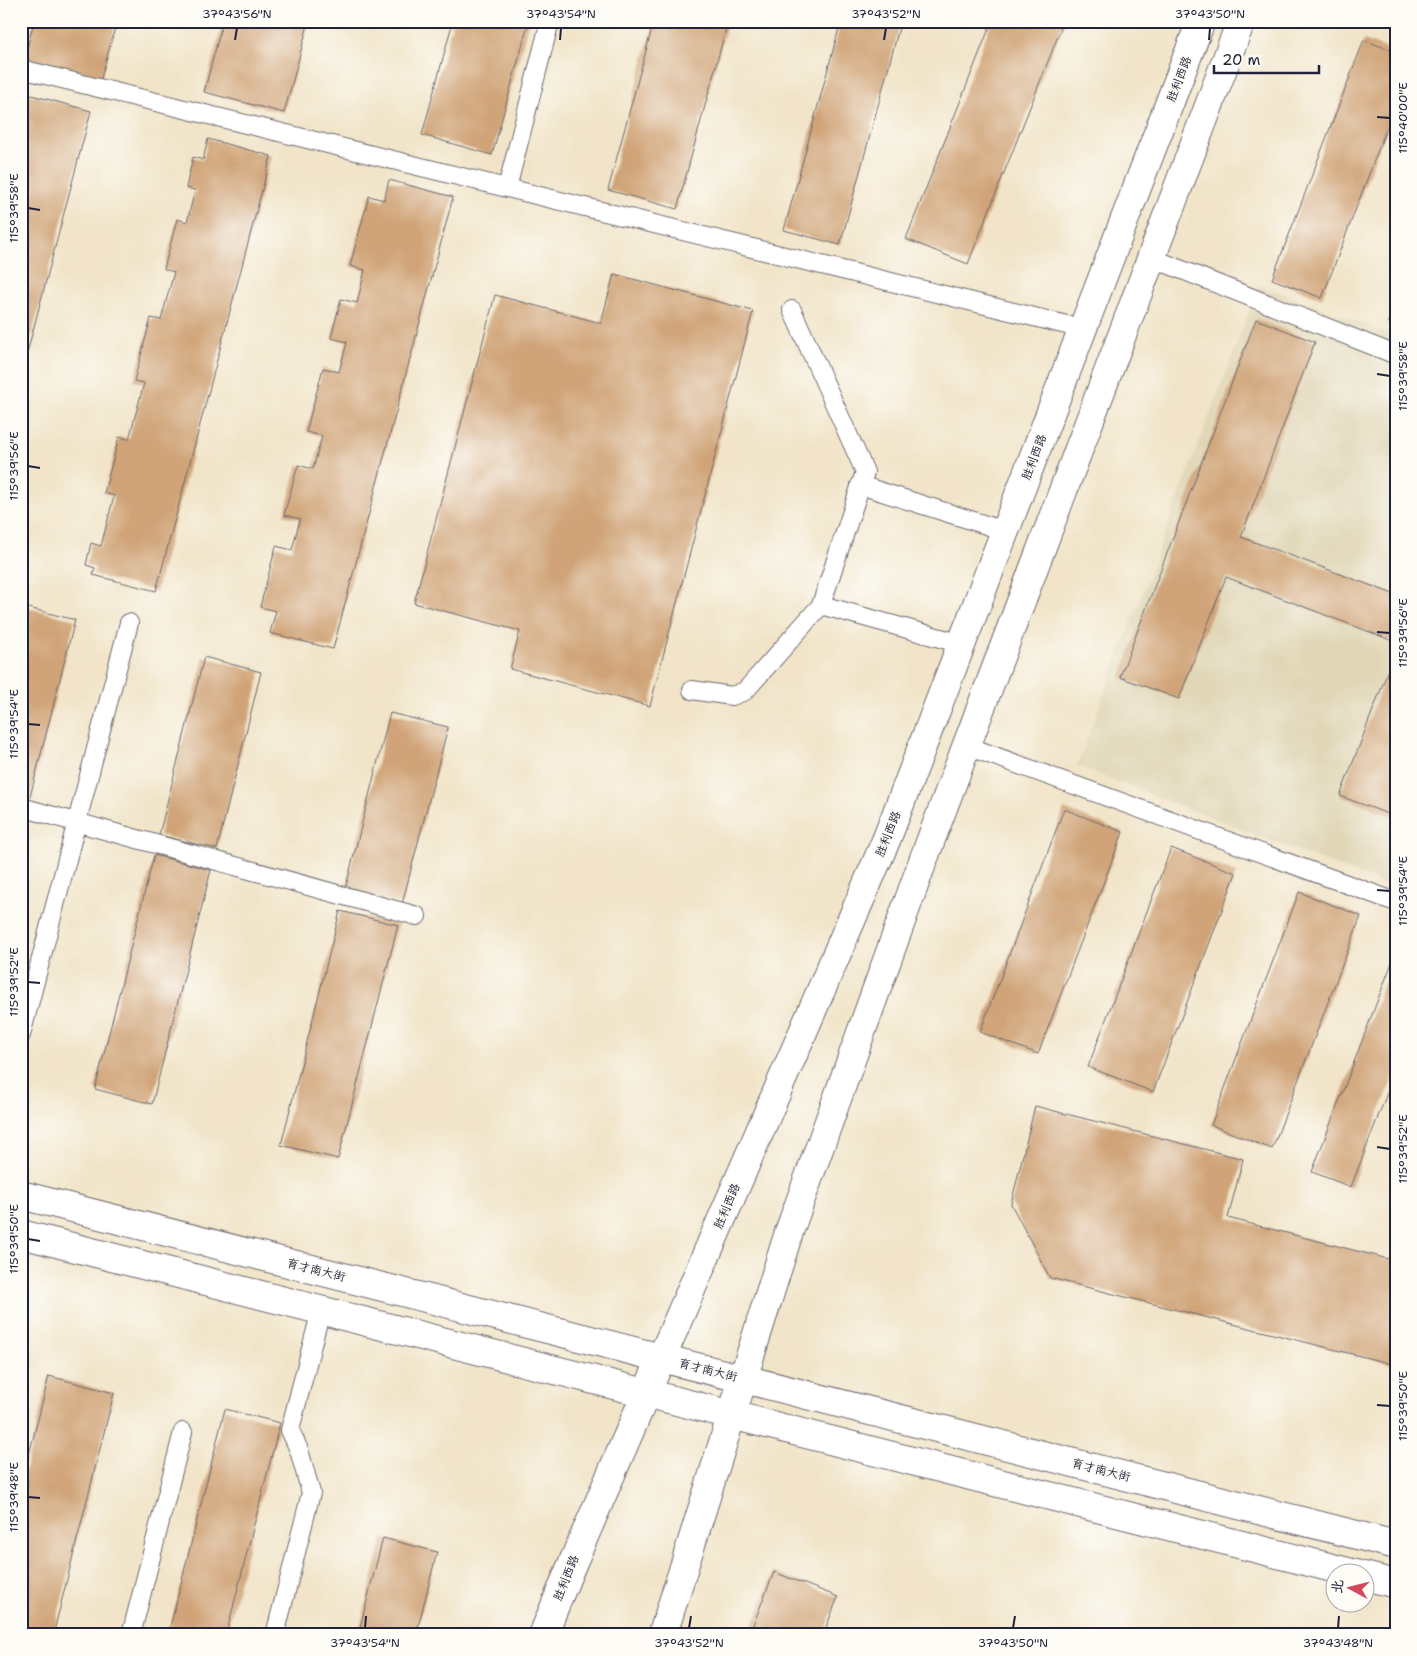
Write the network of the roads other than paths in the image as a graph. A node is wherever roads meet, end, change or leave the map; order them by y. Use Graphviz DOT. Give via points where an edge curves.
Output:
graph roads {
  1 [pos="550,21"];
  2 [pos="1201,21"];
  3 [pos="1242,21"];
  4 [pos="21,69"];
  5 [pos="507,188"];
  6 [pos="1152,258"];
  7 [pos="792,310"];
  8 [pos="1083,329"];
  9 [pos="1396,355"];
  10 [pos="860,485"];
  11 [pos="1006,531"];
  12 [pos="821,605"];
  13 [pos="129,623"];
  14 [pos="962,644"];
  15 [pos="692,690"];
  16 [pos="967,746"];
  17 [pos="21,808"];
  18 [pos="77,823"];
  19 [pos="1396,902"];
  20 [pos="417,916"];
  21 [pos="21,1035"];
  22 [pos="21,1195"];
  23 [pos="21,1234"];
  24 [pos="321,1310"];
  25 [pos="662,1358"];
  26 [pos="742,1379"];
  27 [pos="646,1393"];
  28 [pos="732,1415"];
  29 [pos="183,1432"];
  30 [pos="1396,1545"];
  31 [pos="1324,1566"];
  32 [pos="1374,1578"];
  33 [pos="1396,1584"];
  34 [pos="131,1635"];
  35 [pos="275,1635"];
  36 [pos="543,1635"];
  37 [pos="662,1635"];
  1 -- 5 [label="lane"];
  2 -- 8 [label="main road, 胜利西路"];
  3 -- 6 [label="main road"];
  4 -- 5 [label="lane"];
  5 -- 8 [label="lane"];
  6 -- 9 [label="lane"];
  6 -- 16 [label="main road"];
  7 -- 10 [label="lane" via="865,472"];
  8 -- 11 [label="main road, 胜利西路"];
  10 -- 11 [label="lane"];
  10 -- 12 [label="lane"];
  11 -- 14 [label="main road, 胜利西路"];
  12 -- 14 [label="lane"];
  12 -- 15 [label="lane" via="745,691 732,696"];
  13 -- 18 [label="lane"];
  14 -- 25 [label="main road, 胜利西路" via="887,838"];
  16 -- 19 [label="lane"];
  16 -- 26 [label="main road" via="789,1232"];
  17 -- 18 [label="lane"];
  18 -- 20 [label="lane"];
  18 -- 21 [label="lane"];
  22 -- 25 [label="main road, 育才南大街"];
  23 -- 24 [label="main road"];
  24 -- 27 [label="main road"];
  24 -- 35 [label="lane" via="290,1430 311,1493"];
  25 -- 26 [label="main road, 育才南大街"];
  25 -- 27 [label="main road, 胜利西路"];
  26 -- 28 [label="main road"];
  26 -- 30 [label="main road, 育才南大街"];
  27 -- 28 [label="main road"];
  27 -- 36 [label="main road, 胜利西路"];
  28 -- 31 [label="main road"];
  28 -- 37 [label="main road"];
  29 -- 34 [label="lane"];
  32 -- 33 [label="main road"];
}
